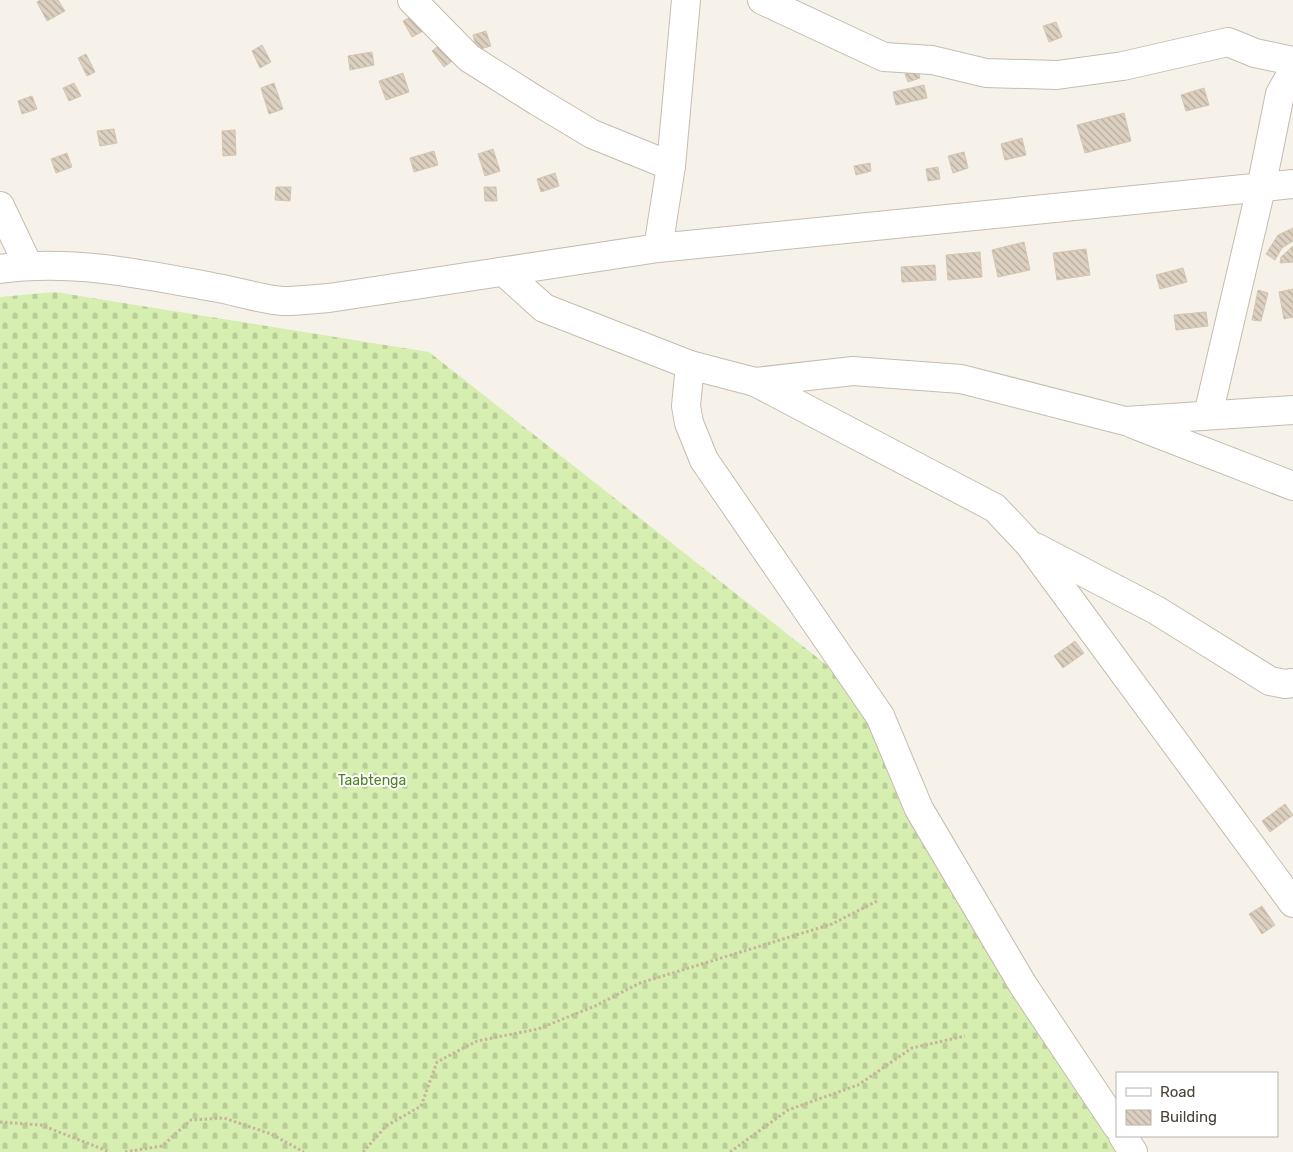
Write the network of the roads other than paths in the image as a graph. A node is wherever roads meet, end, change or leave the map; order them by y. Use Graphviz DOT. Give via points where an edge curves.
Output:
graph roads {
  1 [pos="412,0"];
  2 [pos="686,0"];
  3 [pos="762,0"];
  4 [pos="1293,61"];
  5 [pos="1293,71"];
  6 [pos="671,166"];
  7 [pos="1293,184"];
  8 [pos="1261,188"];
  9 [pos="0,206"];
  10 [pos="658,248"];
  11 [pos="28,265"];
  12 [pos="0,269"];
  13 [pos="504,272"];
  14 [pos="690,364"];
  15 [pos="755,382"];
  16 [pos="1293,410"];
  17 [pos="1208,415"];
  18 [pos="1125,421"];
  19 [pos="1293,486"];
  20 [pos="1029,544"];
  21 [pos="1293,683"];
  22 [pos="1293,903"];
  23 [pos="1116,1124"];
  24 [pos="1124,1137"];
  25 [pos="1133,1152"];
  1 -- 6 [label="street" via="469,58 537,102 592,134"];
  2 -- 6 [label="street"];
  3 -- 4 [label="street" via="884,57 932,60 986,73 1057,75 1123,66 1228,42 1255,53"];
  5 -- 8 [label="street" via="1280,94"];
  6 -- 10 [label="street"];
  7 -- 8 [label="street"];
  8 -- 10 [label="street"];
  8 -- 17 [label="street"];
  9 -- 11 [label="street"];
  10 -- 13 [label="street"];
  11 -- 12 [label="street"];
  11 -- 13 [label="street" via="114,271 282,301 329,298"];
  13 -- 14 [label="street" via="544,308"];
  14 -- 15 [label="street"];
  14 -- 23 [label="street" via="686,406 689,423 704,460 880,716 919,809 1023,985"];
  15 -- 18 [label="street" via="853,371 961,379"];
  15 -- 20 [label="street" via="995,508"];
  16 -- 17 [label="street"];
  17 -- 18 [label="street"];
  18 -- 19 [label="street"];
  20 -- 21 [label="street" via="1156,610 1270,681"];
  20 -- 22 [label="street"];
  24 -- 25 [label="street"];
}
